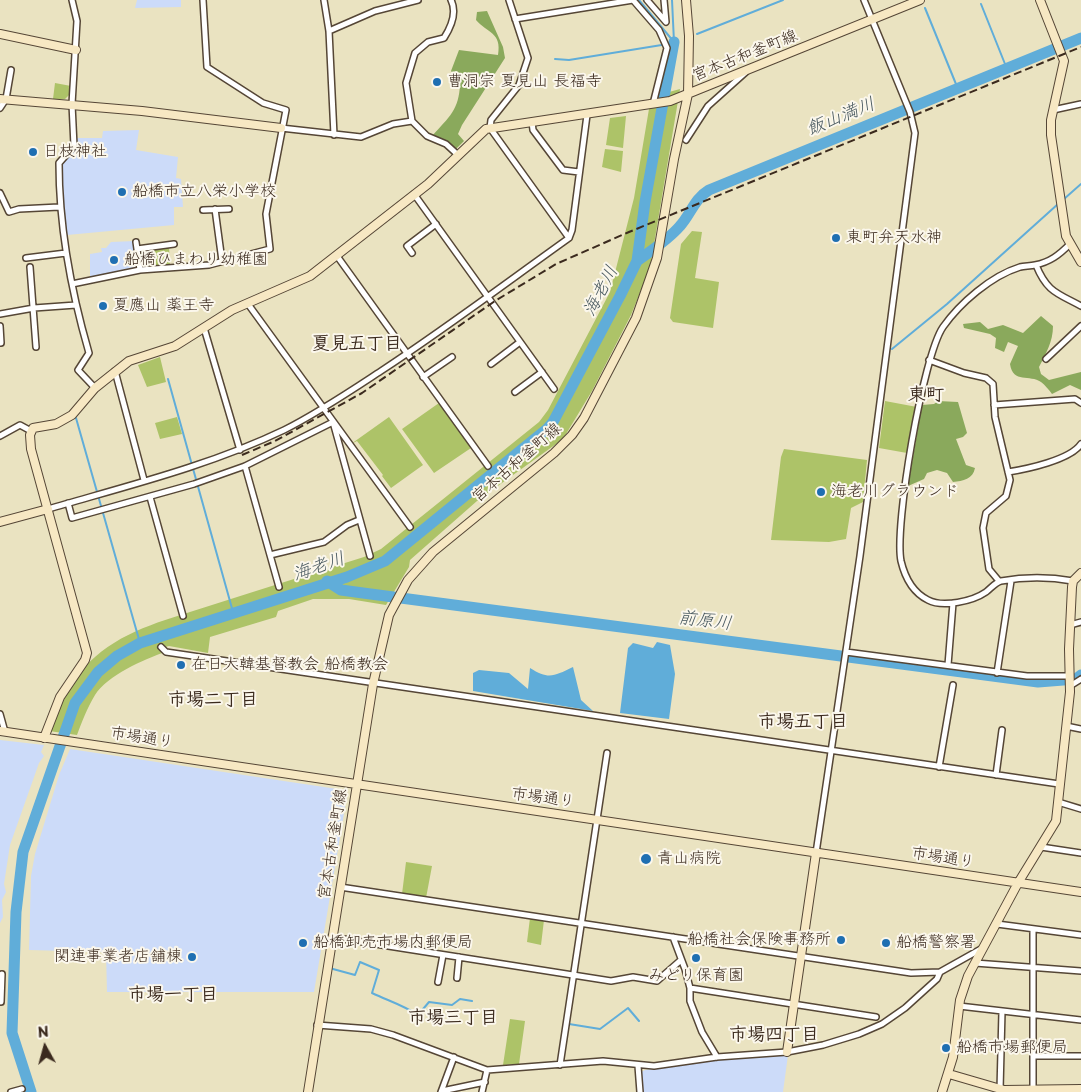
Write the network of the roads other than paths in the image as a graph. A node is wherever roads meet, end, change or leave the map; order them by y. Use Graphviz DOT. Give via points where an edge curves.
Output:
graph roads {
  1 [pos="72,0"];
  2 [pos="203,0"];
  3 [pos="324,0"];
  4 [pos="418,0"];
  5 [pos="451,0"];
  6 [pos="509,0"];
  7 [pos="647,0"];
  8 [pos="664,0"];
  9 [pos="686,0"];
  10 [pos="864,0"];
  11 [pos="920,0"];
  12 [pos="1040,0"];
  13 [pos="515,19"];
  14 [pos="872,19"];
  15 [pos="329,31"];
  16 [pos="0,34"];
  17 [pos="76,50"];
  18 [pos="11,70"];
  19 [pos="750,70"];
  20 [pos="688,94"];
  21 [pos="3,99"];
  22 [pos="656,103"];
  23 [pos="72,104"];
  24 [pos="1081,104"];
  25 [pos="0,108"];
  26 [pos="1053,110"];
  27 [pos="587,115"];
  28 [pos="412,121"];
  29 [pos="532,122"];
  30 [pos="281,128"];
  31 [pos="490,128"];
  32 [pos="334,136"];
  33 [pos="686,140"];
  34 [pos="458,155"];
  35 [pos="580,172"];
  36 [pos="0,193"];
  37 [pos="414,194"];
  38 [pos="59,207"];
  39 [pos="215,209"];
  40 [pos="229,209"];
  41 [pos="203,210"];
  42 [pos="436,224"];
  43 [pos="569,238"];
  44 [pos="136,242"];
  45 [pos="174,244"];
  46 [pos="1070,244"];
  47 [pos="1081,247"];
  48 [pos="138,249"];
  49 [pos="1074,252"];
  50 [pos="66,253"];
  51 [pos="412,253"];
  52 [pos="338,256"];
  53 [pos="26,258"];
  54 [pos="222,261"];
  55 [pos="1081,262"];
  56 [pos="1036,265"];
  57 [pos="30,268"];
  58 [pos="140,270"];
  59 [pos="72,284"];
  60 [pos="487,297"];
  61 [pos="248,304"];
  62 [pos="76,305"];
  63 [pos="1081,306"];
  64 [pos="34,308"];
  65 [pos="0,314"];
  66 [pos="0,326"];
  67 [pos="1081,326"];
  68 [pos="204,328"];
  69 [pos="520,342"];
  70 [pos="1,343"];
  71 [pos="36,347"];
  72 [pos="407,354"];
  73 [pos="452,357"];
  74 [pos="1046,359"];
  75 [pos="929,360"];
  76 [pos="491,364"];
  77 [pos="115,371"];
  78 [pos="542,372"];
  79 [pos="423,376"];
  80 [pos="95,388"];
  81 [pos="554,390"];
  82 [pos="514,392"];
  83 [pos="1081,403"];
  84 [pos="994,406"];
  85 [pos="324,408"];
  86 [pos="333,422"];
  87 [pos="31,430"];
  88 [pos="0,436"];
  89 [pos="1081,444"];
  90 [pos="240,450"];
  91 [pos="245,466"];
  92 [pos="488,466"];
  93 [pos="1008,472"];
  94 [pos="144,480"];
  95 [pos="150,497"];
  96 [pos="68,503"];
  97 [pos="48,509"];
  98 [pos="360,520"];
  99 [pos="0,522"];
  100 [pos="410,527"];
  101 [pos="270,555"];
  102 [pos="370,556"];
  103 [pos="1081,573"];
  104 [pos="999,581"];
  105 [pos="1011,581"];
  106 [pos="1073,581"];
  107 [pos="279,587"];
  108 [pos="954,603"];
  109 [pos="183,616"];
  110 [pos="1081,622"];
  111 [pos="1070,625"];
  112 [pos="161,647"];
  113 [pos="846,653"];
  114 [pos="948,665"];
  115 [pos="997,673"];
  116 [pos="1081,679"];
  117 [pos="1069,681"];
  118 [pos="374,684"];
  119 [pos="953,685"];
  120 [pos="0,714"];
  121 [pos="1066,726"];
  122 [pos="1081,729"];
  123 [pos="1002,730"];
  124 [pos="2,732"];
  125 [pos="44,738"];
  126 [pos="831,751"];
  127 [pos="607,754"];
  128 [pos="939,767"];
  129 [pos="996,775"];
  130 [pos="1059,784"];
  131 [pos="356,785"];
  132 [pos="1058,802"];
  133 [pos="1081,809"];
  134 [pos="596,820"];
  135 [pos="1041,847"];
  136 [pos="816,853"];
  137 [pos="1081,853"];
  138 [pos="1018,884"];
  139 [pos="340,887"];
  140 [pos="1081,892"];
  141 [pos="581,924"];
  142 [pos="997,924"];
  143 [pos="1033,929"];
  144 [pos="1081,934"];
  145 [pos="331,937"];
  146 [pos="673,937"];
  147 [pos="984,948"];
  148 [pos="442,955"];
  149 [pos="801,956"];
  150 [pos="459,957"];
  151 [pos="682,960"];
  152 [pos="975,963"];
  153 [pos="1033,966"];
  154 [pos="1081,971"];
  155 [pos="940,972"];
  156 [pos="2,974"];
  157 [pos="573,974"];
  158 [pos="457,978"];
  159 [pos="438,982"];
  160 [pos="690,988"];
  161 [pos="2,1001"];
  162 [pos="794,1006"];
  163 [pos="959,1006"];
  164 [pos="1002,1011"];
  165 [pos="1033,1014"];
  166 [pos="876,1017"];
  167 [pos="1081,1020"];
  168 [pos="317,1025"];
  169 [pos="787,1052"];
  170 [pos="1033,1056"];
  171 [pos="1081,1056"];
  172 [pos="454,1057"];
  173 [pos="716,1057"];
  174 [pos="560,1064"];
  175 [pos="638,1066"];
  176 [pos="486,1070"];
  177 [pos="949,1074"];
  178 [pos="485,1082"];
  179 [pos="22,1089"];
  180 [pos="1000,1090"];
  181 [pos="1081,1090"];
  182 [pos="442,1091"];
  183 [pos="1033,1091"];
  184 [pos="11,1092"];
  185 [pos="308,1092"];
  186 [pos="482,1092"];
  187 [pos="640,1092"];
  188 [pos="942,1092"];
  1 -- 17 [label="street" via="77,21"];
  2 -- 30 [label="street" via="206,67 269,106 285,109"];
  3 -- 15 [label="street"];
  4 -- 15 [label="street" via="374,11"];
  5 -- 28 [label="street" via="454,14 444,38 422,45 411,62 406,84"];
  6 -- 13 [label="street"];
  7 -- 8 [label="street" via="666,22"];
  9 -- 20 [label="street"];
  10 -- 14 [label="street"];
  11 -- 14 [label="street, 宮本古和釜町線"];
  12 -- 26 [label="street" via="1064,64"];
  13 -- 22 [label="street" via="633,0 659,30 667,48"];
  13 -- 31 [label="street" via="528,58 519,85 491,120"];
  14 -- 19 [label="street, 宮本古和釜町線"];
  14 -- 113 [label="street" via="910,112 915,133"];
  15 -- 32 [label="street"];
  16 -- 17 [label="street"];
  17 -- 23 [label="street"];
  18 -- 21 [label="street"];
  19 -- 20 [label="street, 宮本古和釜町線"];
  19 -- 33 [label="street" via="699,116"];
  20 -- 22 [label="street" via="670,102"];
  20 -- 118 [label="street, 宮本古和釜町線" via="659,249 647,290 584,418 554,453 433,552 413,574 397,599 382,639"];
  21 -- 23 [label="street"];
  21 -- 25 [label="street"];
  22 -- 27 [label="street"];
  23 -- 30 [label="street"];
  23 -- 38 [label="street" via="74,146 59,163"];
  24 -- 26 [label="street"];
  26 -- 46 [label="street" via="1051,135 1066,236"];
  27 -- 29 [label="street"];
  27 -- 35 [label="street"];
  28 -- 32 [label="street" via="393,124 361,138"];
  28 -- 34 [label="street" via="427,136 446,144"];
  29 -- 31 [label="street"];
  29 -- 35 [label="street" via="533,130 563,170"];
  30 -- 32 [label="street"];
  30 -- 54 [label="street" via="266,214 270,249"];
  31 -- 34 [label="street" via="478,134"];
  31 -- 43 [label="street"];
  34 -- 37 [label="street"];
  35 -- 43 [label="street"];
  36 -- 38 [label="street" via="9,212"];
  37 -- 42 [label="street"];
  37 -- 52 [label="street"];
  38 -- 50 [label="street"];
  39 -- 40 [label="street"];
  39 -- 41 [label="street"];
  39 -- 54 [label="street"];
  42 -- 51 [label="street" via="407,246"];
  42 -- 60 [label="street"];
  43 -- 60 [label="street"];
  44 -- 48 [label="street"];
  45 -- 48 [label="street"];
  46 -- 49 [label="street"];
  46 -- 56 [label="street" via="1056,258"];
  47 -- 49 [label="street"];
  48 -- 58 [label="street"];
  49 -- 55 [label="street"];
  50 -- 53 [label="street"];
  50 -- 59 [label="street"];
  52 -- 61 [label="street" via="303,280"];
  52 -- 72 [label="street"];
  54 -- 58 [label="street" via="194,267"];
  56 -- 63 [label="street" via="1045,284 1054,293"];
  56 -- 75 [label="street" via="1020,267 984,287 942,328"];
  57 -- 64 [label="street"];
  58 -- 59 [label="street"];
  59 -- 62 [label="street"];
  60 -- 69 [label="street"];
  60 -- 72 [label="street"];
  61 -- 68 [label="street"];
  61 -- 85 [label="street"];
  62 -- 64 [label="street"];
  62 -- 80 [label="street" via="89,353 78,370"];
  64 -- 65 [label="street"];
  64 -- 71 [label="street"];
  66 -- 70 [label="street"];
  67 -- 74 [label="street"];
  68 -- 77 [label="street" via="175,346 129,361"];
  68 -- 90 [label="street"];
  69 -- 76 [label="street"];
  69 -- 78 [label="street"];
  72 -- 79 [label="street"];
  72 -- 85 [label="street"];
  73 -- 79 [label="street"];
  75 -- 84 [label="street" via="991,381"];
  75 -- 108 [label="street" via="910,457 899,544 904,572 914,590 930,601"];
  77 -- 80 [label="street"];
  77 -- 94 [label="street"];
  78 -- 81 [label="street"];
  78 -- 82 [label="street"];
  79 -- 92 [label="street"];
  80 -- 87 [label="street" via="72,415 56,424"];
  83 -- 84 [label="street" via="1076,399"];
  84 -- 93 [label="street"];
  85 -- 86 [label="street"];
  85 -- 90 [label="street"];
  86 -- 91 [label="street"];
  86 -- 98 [label="street"];
  86 -- 100 [label="street"];
  87 -- 88 [label="street" via="20,425"];
  87 -- 97 [label="street" via="30,443"];
  89 -- 93 [label="street" via="1070,454 1024,470"];
  90 -- 94 [label="street"];
  91 -- 95 [label="street"];
  91 -- 101 [label="street"];
  93 -- 104 [label="street" via="1010,480 1006,496 986,514 983,528 989,569"];
  94 -- 96 [label="street"];
  95 -- 96 [label="street" via="72,518"];
  95 -- 109 [label="street"];
  96 -- 97 [label="street"];
  97 -- 99 [label="street"];
  97 -- 125 [label="street" via="87,653 60,697"];
  98 -- 101 [label="street" via="347,525 324,542"];
  98 -- 102 [label="street"];
  101 -- 107 [label="street"];
  103 -- 106 [label="street"];
  104 -- 105 [label="street"];
  104 -- 108 [label="street" via="984,593"];
  105 -- 106 [label="street" via="1049,578"];
  105 -- 115 [label="street"];
  106 -- 111 [label="street"];
  108 -- 114 [label="street"];
  110 -- 111 [label="street"];
  111 -- 117 [label="street"];
  112 -- 118 [label="street" via="166,652"];
  113 -- 114 [label="street"];
  113 -- 126 [label="street"];
  114 -- 115 [label="street"];
  115 -- 117 [label="street"];
  116 -- 117 [label="street"];
  117 -- 121 [label="street"];
  118 -- 126 [label="street"];
  118 -- 131 [label="street, 宮本古和釜町線"];
  119 -- 128 [label="street"];
  120 -- 124 [label="street"];
  121 -- 122 [label="street"];
  121 -- 130 [label="street"];
  123 -- 129 [label="street"];
  124 -- 125 [label="street, 市場通り"];
  125 -- 131 [label="street, 市場通り"];
  126 -- 128 [label="street"];
  126 -- 136 [label="street"];
  127 -- 134 [label="street"];
  128 -- 129 [label="street"];
  129 -- 130 [label="street"];
  130 -- 132 [label="street"];
  131 -- 134 [label="street, 市場通り"];
  131 -- 139 [label="street, 宮本古和釜町線"];
  132 -- 133 [label="street"];
  132 -- 135 [label="street" via="1056,821"];
  134 -- 136 [label="street, 市場通り"];
  134 -- 141 [label="street"];
  135 -- 137 [label="street"];
  135 -- 138 [label="street"];
  136 -- 138 [label="street, 市場通り"];
  136 -- 149 [label="street"];
  138 -- 140 [label="street, 市場通り"];
  138 -- 142 [label="street"];
  139 -- 141 [label="street"];
  139 -- 145 [label="street, 宮本古和釜町線"];
  141 -- 146 [label="street"];
  141 -- 157 [label="street"];
  142 -- 143 [label="street"];
  142 -- 147 [label="street"];
  143 -- 144 [label="street"];
  143 -- 153 [label="street"];
  145 -- 148 [label="street"];
  145 -- 168 [label="street, 宮本古和釜町線"];
  146 -- 149 [label="street"];
  146 -- 151 [label="street"];
  147 -- 152 [label="street"];
  147 -- 155 [label="street"];
  148 -- 150 [label="street"];
  148 -- 159 [label="street"];
  149 -- 155 [label="street" via="911,973"];
  149 -- 162 [label="street"];
  150 -- 157 [label="street"];
  150 -- 158 [label="street"];
  151 -- 157 [label="street" via="657,981 633,978 611,981"];
  151 -- 160 [label="street"];
  152 -- 153 [label="street"];
  152 -- 163 [label="street" via="964,984"];
  153 -- 154 [label="street"];
  153 -- 165 [label="street"];
  155 -- 169 [label="street" via="904,1008 877,1026 823,1045"];
  156 -- 161 [label="street"];
  157 -- 174 [label="street"];
  160 -- 162 [label="street"];
  160 -- 173 [label="street" via="690,1001"];
  162 -- 166 [label="street"];
  162 -- 169 [label="street"];
  163 -- 164 [label="street"];
  163 -- 177 [label="street"];
  164 -- 165 [label="street"];
  164 -- 180 [label="street"];
  165 -- 167 [label="street"];
  165 -- 170 [label="street"];
  168 -- 172 [label="street" via="371,1029"];
  168 -- 185 [label="street, 宮本古和釜町線"];
  169 -- 173 [label="street"];
  170 -- 171 [label="street"];
  170 -- 183 [label="street"];
  172 -- 176 [label="street"];
  172 -- 182 [label="street"];
  173 -- 175 [label="street"];
  174 -- 175 [label="street" via="603,1060"];
  174 -- 176 [label="street"];
  175 -- 187 [label="street"];
  176 -- 178 [label="street"];
  177 -- 180 [label="street"];
  177 -- 188 [label="street"];
  178 -- 182 [label="street"];
  178 -- 186 [label="street"];
  179 -- 184 [label="street"];
  180 -- 183 [label="street"];
  181 -- 183 [label="street"];
}
